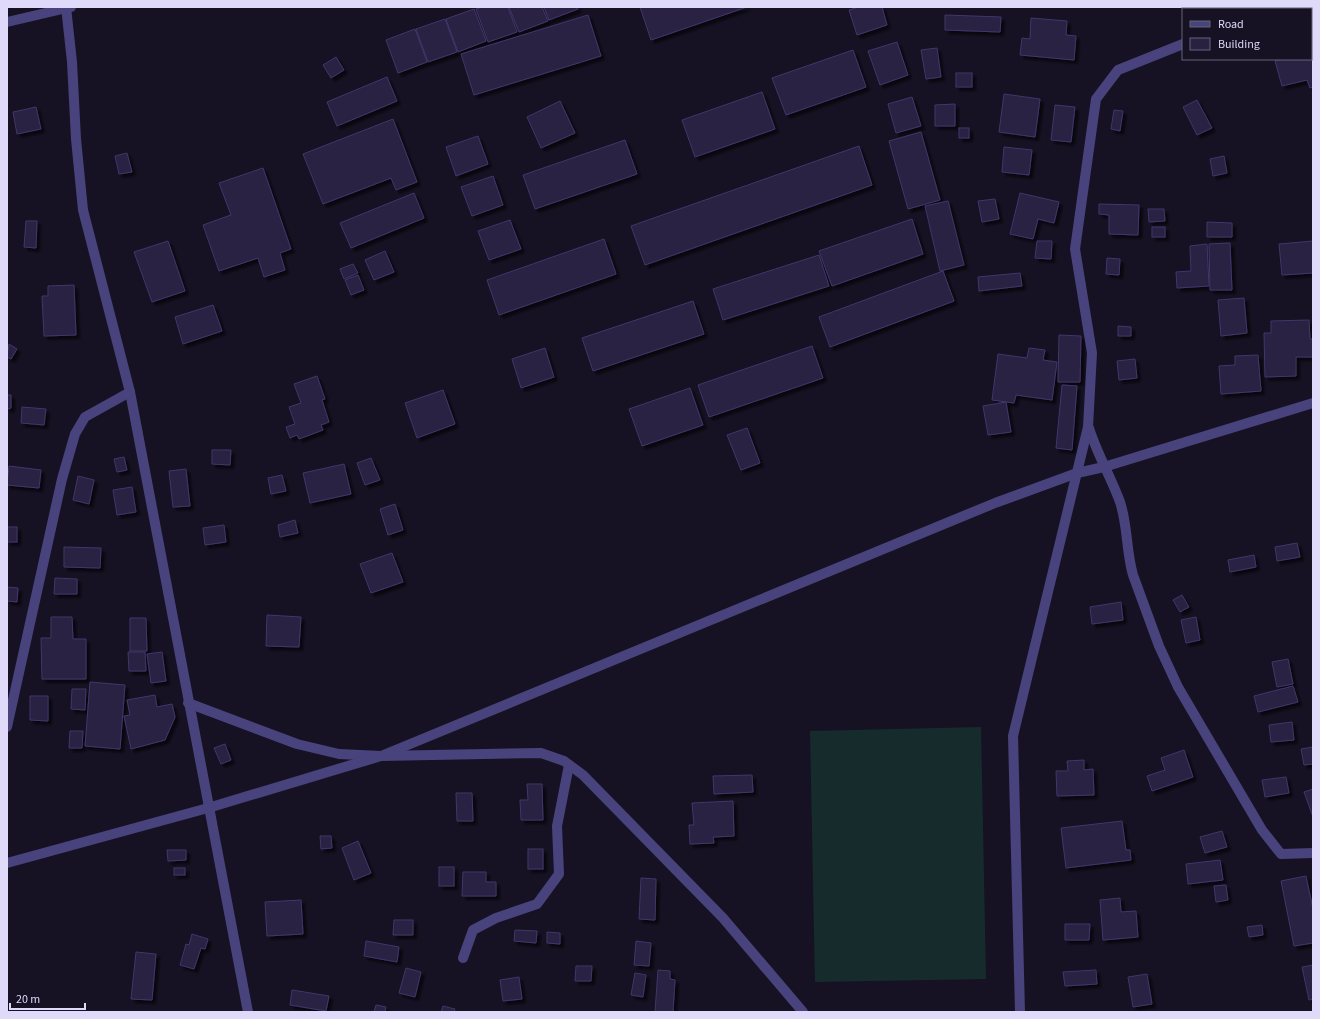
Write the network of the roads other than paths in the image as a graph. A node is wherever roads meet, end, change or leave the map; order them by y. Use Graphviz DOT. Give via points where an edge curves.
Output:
graph roads {
  1 [pos="68,7"];
  2 [pos="7,22"];
  3 [pos="1182,44"];
  4 [pos="130,392"];
  5 [pos="1313,404"];
  6 [pos="1088,427"];
  7 [pos="1104,467"];
  8 [pos="1077,473"];
  9 [pos="188,703"];
  10 [pos="7,727"];
  11 [pos="381,756"];
  12 [pos="569,765"];
  13 [pos="208,808"];
  14 [pos="1313,853"];
  15 [pos="7,863"];
  16 [pos="463,958"];
  17 [pos="248,1012"];
  18 [pos="803,1012"];
  19 [pos="1020,1012"];
  1 -- 2 [label="street"];
  1 -- 4 [label="street" via="83,210"];
  3 -- 6 [label="street" via="1118,70 1096,99 1075,249 1092,353"];
  4 -- 9 [label="street"];
  4 -- 10 [label="street" via="86,417 75,434"];
  5 -- 7 [label="street"];
  6 -- 7 [label="street"];
  6 -- 8 [label="street"];
  7 -- 8 [label="street"];
  7 -- 14 [label="street" via="1120,502 1126,523 1133,575 1159,646 1178,687 1262,830 1281,854"];
  8 -- 11 [label="street" via="988,506"];
  8 -- 19 [label="street" via="1013,736"];
  9 -- 11 [label="street" via="298,744 338,754"];
  9 -- 13 [label="street"];
  11 -- 12 [label="street" via="541,753"];
  11 -- 13 [label="street"];
  12 -- 16 [label="street" via="557,826 559,874 537,904 496,918 473,930"];
  12 -- 18 [label="street" via="583,775 723,918"];
  13 -- 15 [label="street"];
  13 -- 17 [label="street"];
}
